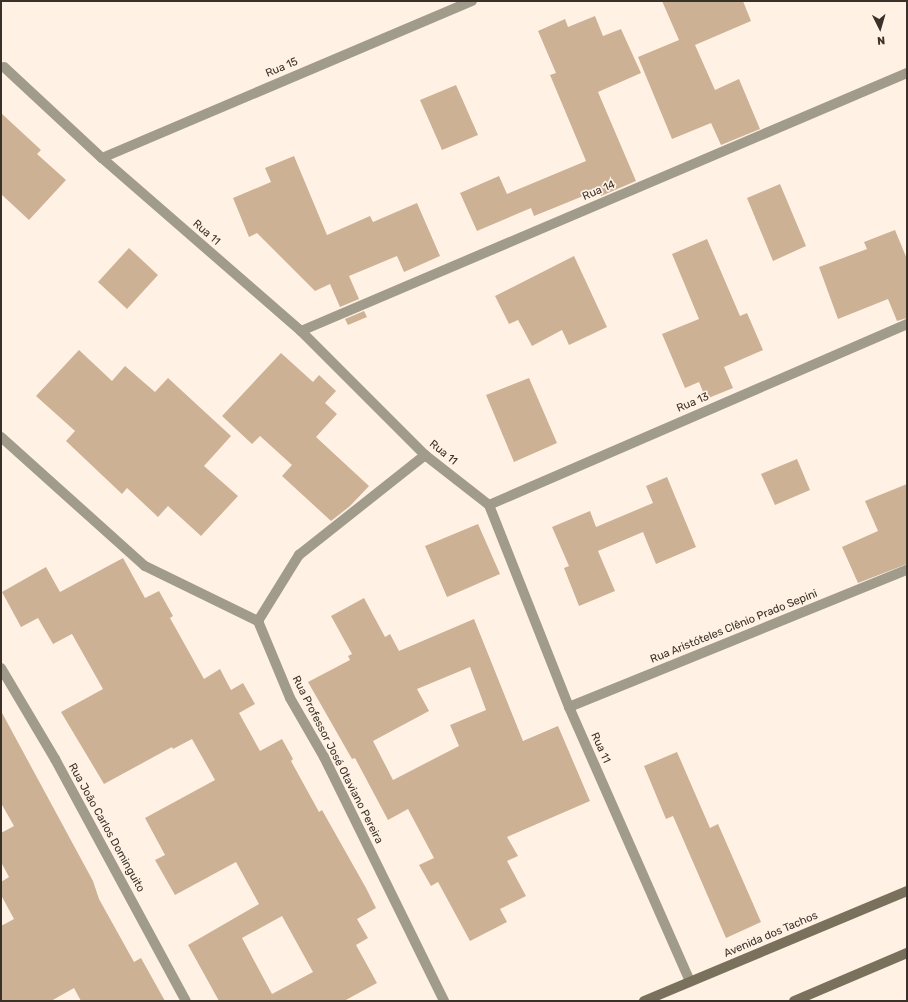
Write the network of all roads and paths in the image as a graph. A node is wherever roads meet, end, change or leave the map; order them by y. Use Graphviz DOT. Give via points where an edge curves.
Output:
graph roads {
  1 [pos="472,1"];
  2 [pos="4,67"];
  3 [pos="907,73"];
  4 [pos="102,158"];
  5 [pos="907,324"];
  6 [pos="301,331"];
  7 [pos="1,437"];
  8 [pos="425,456"];
  9 [pos="489,505"];
  10 [pos="907,570"];
  11 [pos="258,621"];
  12 [pos="1,668"];
  13 [pos="569,707"];
  14 [pos="907,891"];
  15 [pos="907,953"];
  16 [pos="690,981"];
  17 [pos="186,1001"];
  18 [pos="444,1001"];
  19 [pos="644,1001"];
  20 [pos="794,1001"];
  1 -- 4 [label="street, Rua 15"];
  2 -- 4 [label="street, Rua 11"];
  3 -- 6 [label="street, Rua 14"];
  4 -- 6 [label="street, Rua 11"];
  5 -- 9 [label="street, Rua 13"];
  6 -- 8 [label="street, Rua 11"];
  7 -- 11 [label="street" via="146,566"];
  8 -- 9 [label="street, Rua 11"];
  8 -- 11 [label="street" via="299,555"];
  9 -- 13 [label="street, Rua 11"];
  10 -- 13 [label="street, Rua Aristóteles Clênio Prado Sepini"];
  11 -- 18 [label="street, Rua Professor José Otaviano Pereira" via="290,698 324,757"];
  12 -- 17 [label="street, Rua João Carlos Dominguito" via="55,759"];
  13 -- 16 [label="street, Rua 11"];
  14 -- 16 [label="street, Avenida dos Tachos"];
  15 -- 20 [label="street"];
  16 -- 19 [label="street, Avenida dos Tachos"];
}
